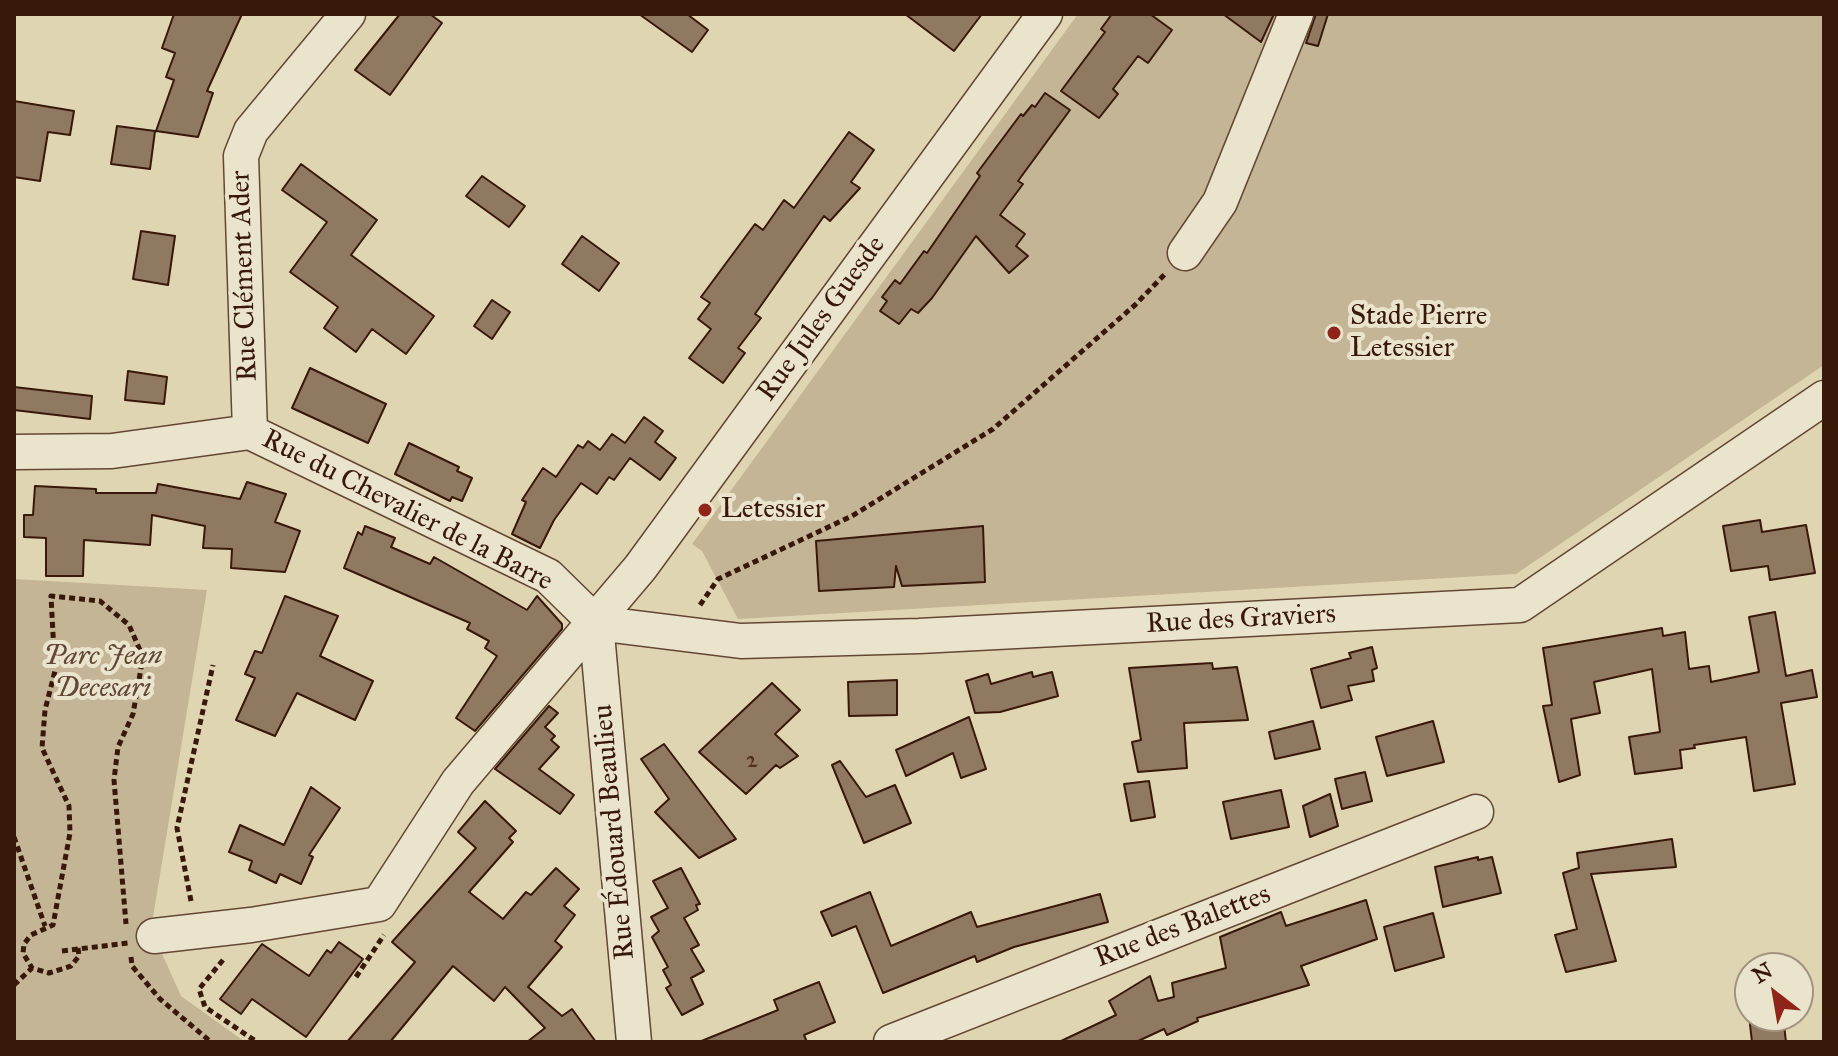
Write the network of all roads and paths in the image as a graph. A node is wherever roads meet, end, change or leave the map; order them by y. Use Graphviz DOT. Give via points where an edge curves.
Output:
graph roads {
  1 [pos="348,14"];
  2 [pos="1045,14"];
  3 [pos="1296,14"];
  4 [pos="1185,253"];
  5 [pos="1824,398"];
  6 [pos="250,432"];
  7 [pos="14,452"];
  8 [pos="697,609"];
  9 [pos="596,623"];
  10 [pos="213,665"];
  11 [pos="1476,812"];
  12 [pos="14,837"];
  13 [pos="379,904"];
  14 [pos="251,925"];
  15 [pos="45,926"];
  16 [pos="194,930"];
  17 [pos="14,938"];
  18 [pos="141,940"];
  19 [pos="24,944"];
  20 [pos="78,948"];
  21 [pos="62,951"];
  22 [pos="32,968"];
  23 [pos="356,977"];
  24 [pos="14,985"];
  25 [pos="937,1033"];
  26 [pos="211,1042"];
  27 [pos="257,1042"];
  28 [pos="634,1042"];
  29 [pos="891,1042"];
  1 -- 6 [label="street, Rue Clément Ader" via="251,131 241,156"];
  2 -- 9 [label="street, Rue Jules Guesde"];
  3 -- 4 [label="street" via="1220,202"];
  4 -- 8 [label="path" via="1135,305 993,429 852,516 718,579"];
  5 -- 9 [label="street, Rue des Graviers" via="1520,605 741,641"];
  6 -- 7 [label="street, Rue du Chevalier de la Barre" via="112,451"];
  6 -- 9 [label="street, Rue du Chevalier de la Barre" via="548,576"];
  9 -- 13 [label="street, Rue Jules Guesde" via="458,782"];
  9 -- 28 [label="street, Rue Édouard Beaulieu"];
  10 -- 16 [label="path" via="177,828"];
  11 -- 25 [label="street, Rue des Balettes"];
  12 -- 15 [label="path"];
  13 -- 14 [label="street"];
  13 -- 23 [label="path" via="392,922"];
  14 -- 16 [label="street"];
  14 -- 27 [label="path" via="199,989 205,1007"];
  15 -- 18 [label="path" via="53,925 70,833 69,806 42,748 55,671 51,596 100,601 129,625 143,657 114,780"];
  15 -- 19 [label="path"];
  16 -- 18 [label="street"];
  17 -- 19 [label="path"];
  18 -- 20 [label="path"];
  18 -- 26 [label="path" via="132,966 160,999"];
  19 -- 22 [label="path" via="25,960"];
  20 -- 21 [label="path"];
  20 -- 22 [label="path" via="71,966 49,973"];
  22 -- 24 [label="path"];
  25 -- 29 [label="street, Rue des Balettes"];
}
